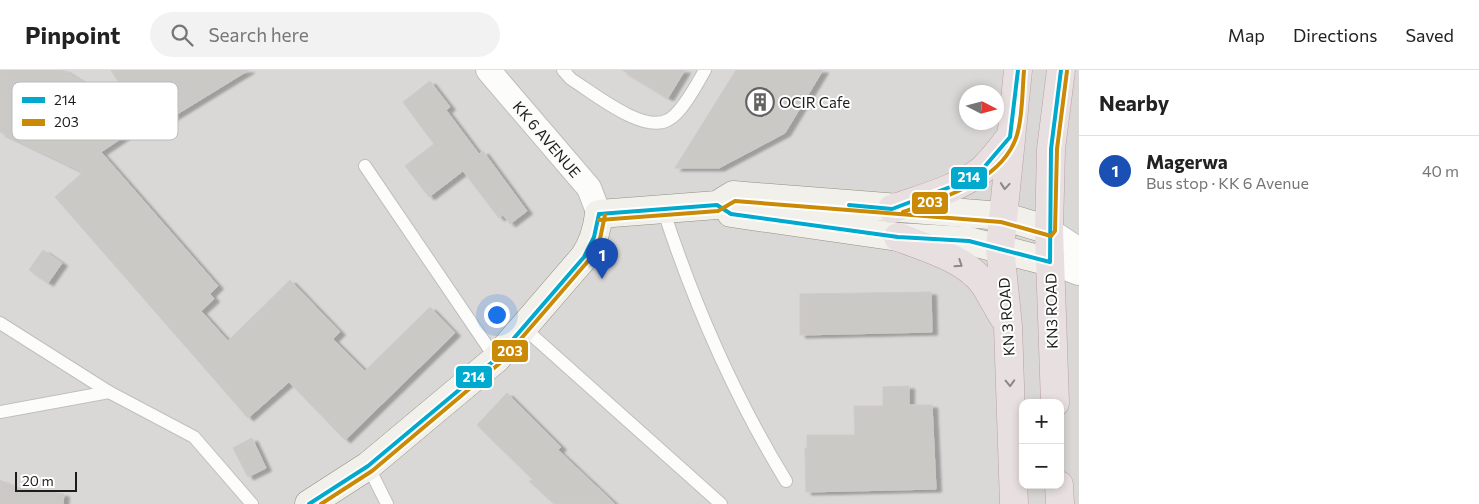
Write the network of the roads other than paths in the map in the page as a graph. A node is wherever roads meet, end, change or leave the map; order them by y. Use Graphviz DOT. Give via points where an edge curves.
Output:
graph roads {
  1 [pos="488,70"];
  2 [pos="563,70"];
  3 [pos="705,70"];
  4 [pos="1018,70"];
  5 [pos="1061,70"];
  6 [pos="1010,137"];
  7 [pos="365,166"];
  8 [pos="717,205"];
  9 [pos="663,209"];
  10 [pos="892,209"];
  11 [pos="599,214"];
  12 [pos="1002,216"];
  13 [pos="1049,230"];
  14 [pos="898,237"];
  15 [pos="1000,248"];
  16 [pos="1079,250"];
  17 [pos="1050,262"];
  18 [pos="1079,273"];
  19 [pos="0,324"];
  20 [pos="1008,326"];
  21 [pos="524,328"];
  22 [pos="496,359"];
  23 [pos="109,392"];
  24 [pos="1055,399"];
  25 [pos="0,412"];
  26 [pos="368,466"];
  27 [pos="786,481"];
  28 [pos="1059,489"];
  29 [pos="252,504"];
  30 [pos="309,504"];
  31 [pos="387,504"];
  32 [pos="721,504"];
  33 [pos="1014,504"];
  34 [pos="1060,504"];
  1 -- 11 [label="street, KK 6 AVENUE" via="589,188"];
  2 -- 3 [label="lane" via="571,79 636,120 656,123 669,120 688,99"];
  4 -- 6 [label="highway, KN 3 ROAD"];
  5 -- 13 [label="highway, KN3 ROAD" via="1051,149"];
  6 -- 10 [label="highway" via="980,172"];
  6 -- 12 [label="highway, KN 3 ROAD, one-way"];
  7 -- 22 [label="lane"];
  8 -- 9 [label="main road"];
  8 -- 10 [label="main road" via="733,195"];
  8 -- 14 [label="main road" via="731,214"];
  9 -- 11 [label="main road"];
  9 -- 27 [label="lane" via="683,270 719,356 762,442"];
  10 -- 12 [label="main road"];
  11 -- 21 [label="main road" via="591,247"];
  12 -- 13 [label="main road"];
  12 -- 15 [label="highway, KN 3 ROAD"];
  13 -- 16 [label="street"];
  13 -- 17 [label="highway, KN3 ROAD"];
  14 -- 15 [label="main road" via="969,241"];
  14 -- 20 [label="highway, one-way" via="948,257 966,268 983,283"];
  15 -- 17 [label="main road"];
  15 -- 20 [label="highway, KN 3 ROAD"];
  17 -- 18 [label="street"];
  17 -- 24 [label="highway, KN3 ROAD"];
  19 -- 23 [label="lane"];
  20 -- 33 [label="highway, KN 3 ROAD, one-way"];
  21 -- 22 [label="main road"];
  21 -- 32 [label="lane"];
  22 -- 26 [label="main road"];
  23 -- 25 [label="lane"];
  23 -- 29 [label="lane" via="194,437"];
  26 -- 30 [label="main road"];
  26 -- 31 [label="lane"];
  28 -- 34 [label="highway"];
}
